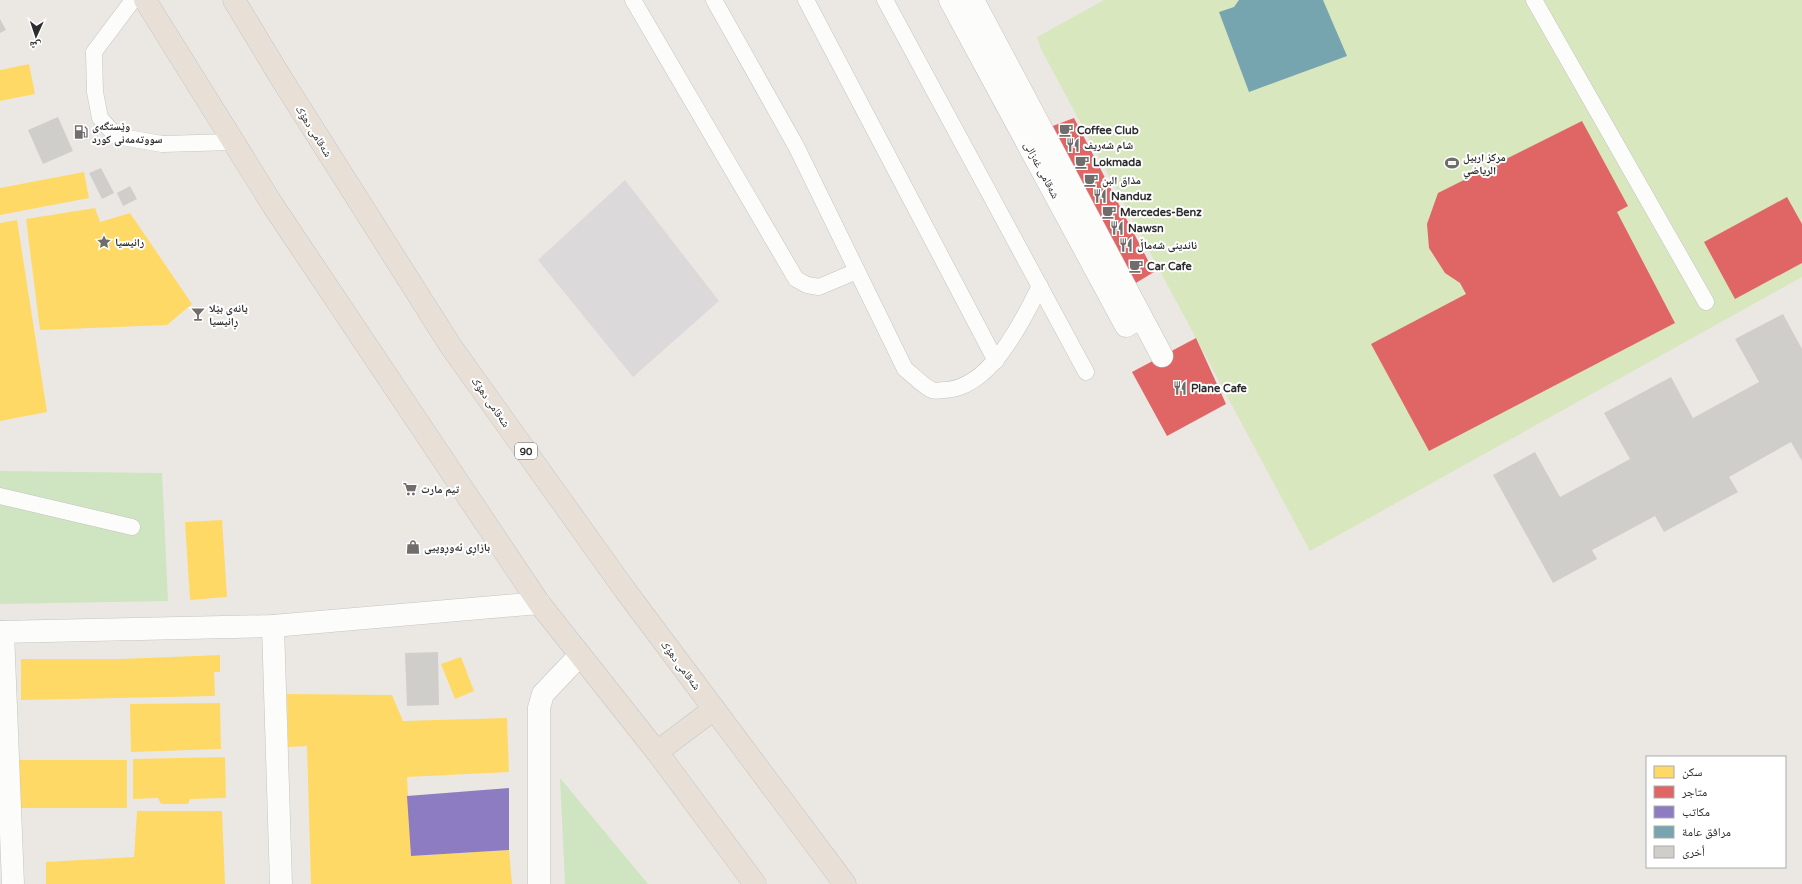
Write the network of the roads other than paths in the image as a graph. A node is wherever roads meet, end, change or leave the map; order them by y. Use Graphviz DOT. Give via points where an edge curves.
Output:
graph roads {
  1 [pos="133,0"];
  2 [pos="145,0"];
  3 [pos="234,0"];
  4 [pos="633,0"];
  5 [pos="714,0"];
  6 [pos="806,0"];
  7 [pos="885,0"];
  8 [pos="950,0"];
  9 [pos="972,0"];
  10 [pos="1534,0"];
  11 [pos="233,142"];
  12 [pos="857,271"];
  13 [pos="1040,286"];
  14 [pos="1706,302"];
  15 [pos="1141,316"];
  16 [pos="1162,356"];
  17 [pos="996,362"];
  18 [pos="1086,372"];
  19 [pos="0,496"];
  20 [pos="132,526"];
  21 [pos="539,603"];
  22 [pos="273,626"];
  23 [pos="1,632"];
  24 [pos="580,655"];
  25 [pos="714,709"];
  26 [pos="657,752"];
  27 [pos="5,824"];
  28 [pos="13,884"];
  29 [pos="281,884"];
  30 [pos="539,884"];
  31 [pos="755,884"];
  32 [pos="845,884"];
  1 -- 11 [label="lane" via="94,52 95,92 100,118 116,136 162,144"];
  2 -- 11 [label="highway"];
  3 -- 25 [label="highway, شەقامی دهۆک / 90" via="450,345 624,590"];
  4 -- 12 [label="lane" via="796,279 806,285 819,287"];
  5 -- 12 [label="lane" via="796,146"];
  6 -- 17 [label="lane"];
  7 -- 13 [label="lane"];
  8 -- 15 [label="street, شەقامی غەزالی" via="1126,326"];
  9 -- 15 [label="street, شەقامی غەزالی"];
  10 -- 14 [label="lane"];
  11 -- 21 [label="highway"];
  12 -- 17 [label="lane" via="905,369 932,391 953,390"];
  13 -- 17 [label="lane" via="1019,329"];
  13 -- 18 [label="lane"];
  15 -- 16 [label="street, شەقامی غەزالی"];
  19 -- 20 [label="lane"];
  21 -- 22 [label="street"];
  21 -- 24 [label="highway"];
  22 -- 23 [label="street"];
  22 -- 29 [label="street"];
  23 -- 27 [label="street"];
  24 -- 26 [label="highway"];
  24 -- 30 [label="street" via="543,694 539,708"];
  25 -- 26 [label="highway"];
  25 -- 32 [label="highway, شەقامی دهۆک / 90"];
  26 -- 31 [label="highway"];
  27 -- 28 [label="street"];
}
